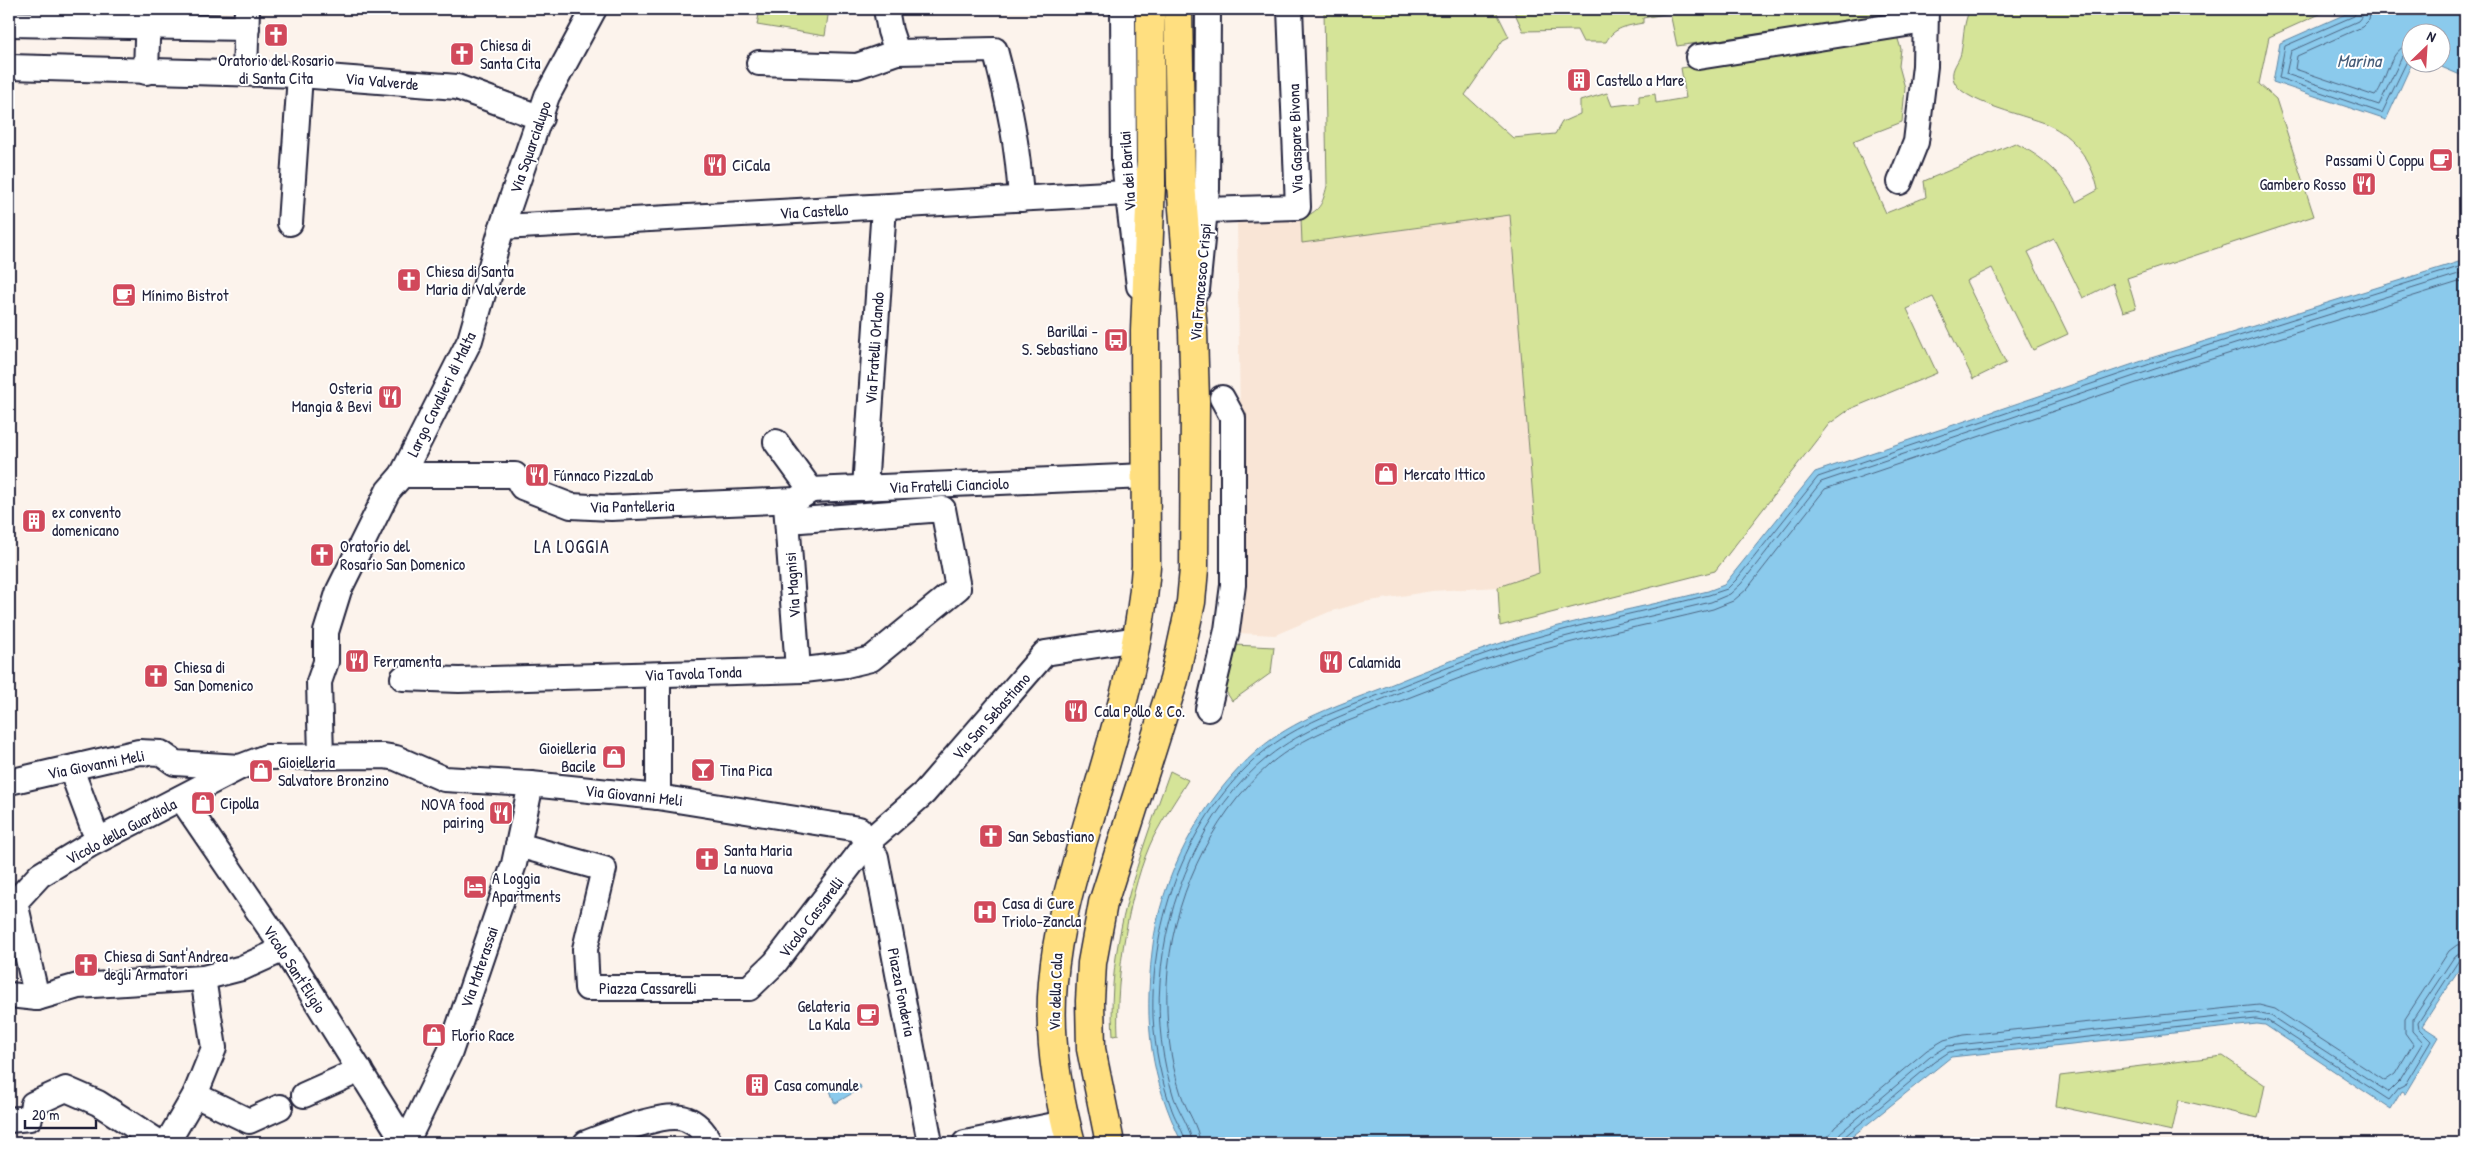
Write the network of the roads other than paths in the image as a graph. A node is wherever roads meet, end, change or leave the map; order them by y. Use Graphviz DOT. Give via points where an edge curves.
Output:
graph roads {
  1 [pos="594,9"];
  2 [pos="886,9"];
  3 [pos="1123,9"];
  4 [pos="1150,9"];
  5 [pos="1178,9"];
  6 [pos="1208,9"];
  7 [pos="1290,9"];
  8 [pos="1925,15"];
  9 [pos="65,17"];
  10 [pos="148,17"];
  11 [pos="247,18"];
  12 [pos="9,24"];
  13 [pos="897,52"];
  14 [pos="1698,57"];
  15 [pos="759,63"];
  16 [pos="9,67"];
  17 [pos="146,72"];
  18 [pos="245,72"];
  19 [pos="300,74"];
  20 [pos="541,118"];
  21 [pos="1900,182"];
  22 [pos="1126,193"];
  23 [pos="1021,199"];
  24 [pos="884,207"];
  25 [pos="1206,210"];
  26 [pos="290,223"];
  27 [pos="502,227"];
  28 [pos="484,293"];
  29 [pos="1145,331"];
  30 [pos="1193,332"];
  31 [pos="1222,398"];
  32 [pos="776,442"];
  33 [pos="1146,476"];
  34 [pos="395,483"];
  35 [pos="865,488"];
  36 [pos="811,490"];
  37 [pos="787,511"];
  38 [pos="1137,640"];
  39 [pos="798,670"];
  40 [pos="658,674"];
  41 [pos="403,678"];
  42 [pos="1208,709"];
  43 [pos="321,756"];
  44 [pos="240,767"];
  45 [pos="71,769"];
  46 [pos="9,782"];
  47 [pos="532,784"];
  48 [pos="658,797"];
  49 [pos="181,798"];
  50 [pos="93,828"];
  51 [pos="868,842"];
  52 [pos="518,844"];
  53 [pos="12,901"];
  54 [pos="284,949"];
  55 [pos="203,978"];
  56 [pos="749,988"];
  57 [pos="9,995"];
  58 [pos="37,998"];
  59 [pos="360,1070"];
  60 [pos="195,1095"];
  61 [pos="304,1095"];
  62 [pos="280,1107"];
  63 [pos="9,1120"];
  64 [pos="1068,1133"];
  65 [pos="160,1143"];
  66 [pos="167,1143"];
  67 [pos="405,1143"];
  68 [pos="586,1143"];
  69 [pos="710,1143"];
  70 [pos="930,1143"];
  71 [pos="965,1143"];
  72 [pos="1110,1143"];
  1 -- 20 [label="street, Via Squarcialupo" via="547,96"];
  2 -- 13 [label="street"];
  3 -- 22 [label="street, Via dei Barilai"];
  4 -- 29 [label="main road" via="1151,184"];
  5 -- 30 [label="main road" via="1181,184"];
  6 -- 25 [label="street, Via Francesco Crispi"];
  7 -- 25 [label="street, Via Gaspare Bivona" via="1298,207"];
  8 -- 14 [label="street"];
  8 -- 21 [label="street" via="1925,66 1916,142"];
  9 -- 10 [label="street"];
  9 -- 12 [label="street"];
  10 -- 11 [label="street"];
  10 -- 17 [label="street"];
  11 -- 18 [label="street"];
  13 -- 15 [label="street" via="857,66"];
  13 -- 23 [label="street" via="995,50 1012,112"];
  16 -- 17 [label="street, Via Valverde"];
  17 -- 18 [label="street, Via Valverde"];
  18 -- 19 [label="street, Via Valverde"];
  19 -- 20 [label="street, Via Valverde" via="457,87"];
  19 -- 26 [label="street"];
  20 -- 27 [label="street, Via Squarcialupo"];
  22 -- 23 [label="street, Via Castello"];
  22 -- 29 [label="street, Via dei Barilai"];
  23 -- 24 [label="street, Via Castello"];
  24 -- 27 [label="street, Via Castello"];
  24 -- 35 [label="street, Via Fratelli Orlando"];
  25 -- 30 [label="street, Via Francesco Crispi"];
  27 -- 28 [label="street, Via Squarcialupo"];
  28 -- 34 [label="street, Largo Cavalieri di Malta" via="470,340"];
  29 -- 33 [label="main road"];
  30 -- 72 [label="main road, Via Francesco Crispi" via="1195,541 1191,602 1174,680 1103,903 1092,964 1091,1049"];
  31 -- 42 [label="street" via="1233,418 1233,585 1227,630"];
  32 -- 36 [label="street"];
  33 -- 35 [label="street, Via Fratelli Cianciolo"];
  33 -- 38 [label="main road" via="1146,566"];
  34 -- 37 [label="street, Via Pantelleria" via="515,475 522,487 571,506"];
  34 -- 43 [label="street, Largo Cavalieri di Malta" via="339,590 326,632 326,662 319,682"];
  35 -- 36 [label="street, Via Fratelli Cianciolo"];
  36 -- 37 [label="street, Via Pantelleria"];
  37 -- 39 [label="street, Via Magnisi"];
  37 -- 39 [label="street, Via Tavola Tonda" via="943,509 958,588 871,659"];
  38 -- 51 [label="street, Via San Sebastiano" via="1046,653 924,793"];
  38 -- 64 [label="main road, Via della Cala" via="1126,693 1059,933 1052,1023 1055,1062"];
  39 -- 40 [label="street, Via Tavola Tonda"];
  40 -- 41 [label="street, Via Tavola Tonda" via="459,680"];
  40 -- 48 [label="street"];
  43 -- 44 [label="street, Vicolo della Guardiola" via="266,757"];
  43 -- 47 [label="street, Via Giovanni Meli" via="384,756 444,779"];
  44 -- 45 [label="street, Via Giovanni Meli" via="175,763 161,753 140,752"];
  44 -- 49 [label="street, Vicolo della Guardiola"];
  45 -- 46 [label="street, Via Giovanni Meli"];
  45 -- 50 [label="street"];
  47 -- 48 [label="street, Via Giovanni Meli"];
  47 -- 52 [label="street, Via Materassai"];
  48 -- 51 [label="street, Via Giovanni Meli" via="859,829"];
  49 -- 53 [label="street, Vicolo della Guardiola" via="91,844 40,875"];
  49 -- 54 [label="street, Vicolo Sant'Eligio"];
  51 -- 56 [label="street, Vicolo Cassarelli" via="775,963"];
  51 -- 70 [label="street, Piazza Fonderia" via="876,857"];
  52 -- 56 [label="street, Piazza Cassarelli" via="604,869 585,949 587,988"];
  52 -- 67 [label="street, Via Materassai" via="450,1052"];
  53 -- 58 [label="street"];
  54 -- 55 [label="street" via="242,968"];
  54 -- 59 [label="street, Vicolo Sant'Eligio"];
  55 -- 58 [label="street" via="78,986"];
  55 -- 60 [label="street" via="214,1048"];
  57 -- 58 [label="street"];
  59 -- 61 [label="street"];
  59 -- 67 [label="street, Vicolo Sant'Eligio"];
  60 -- 62 [label="street" via="249,1121"];
  60 -- 66 [label="street"];
  63 -- 65 [label="street" via="30,1118 33,1104 66,1089 98,1103"];
  64 -- 71 [label="street"];
  68 -- 69 [label="street" via="658,1118 686,1118 705,1132"];
}
